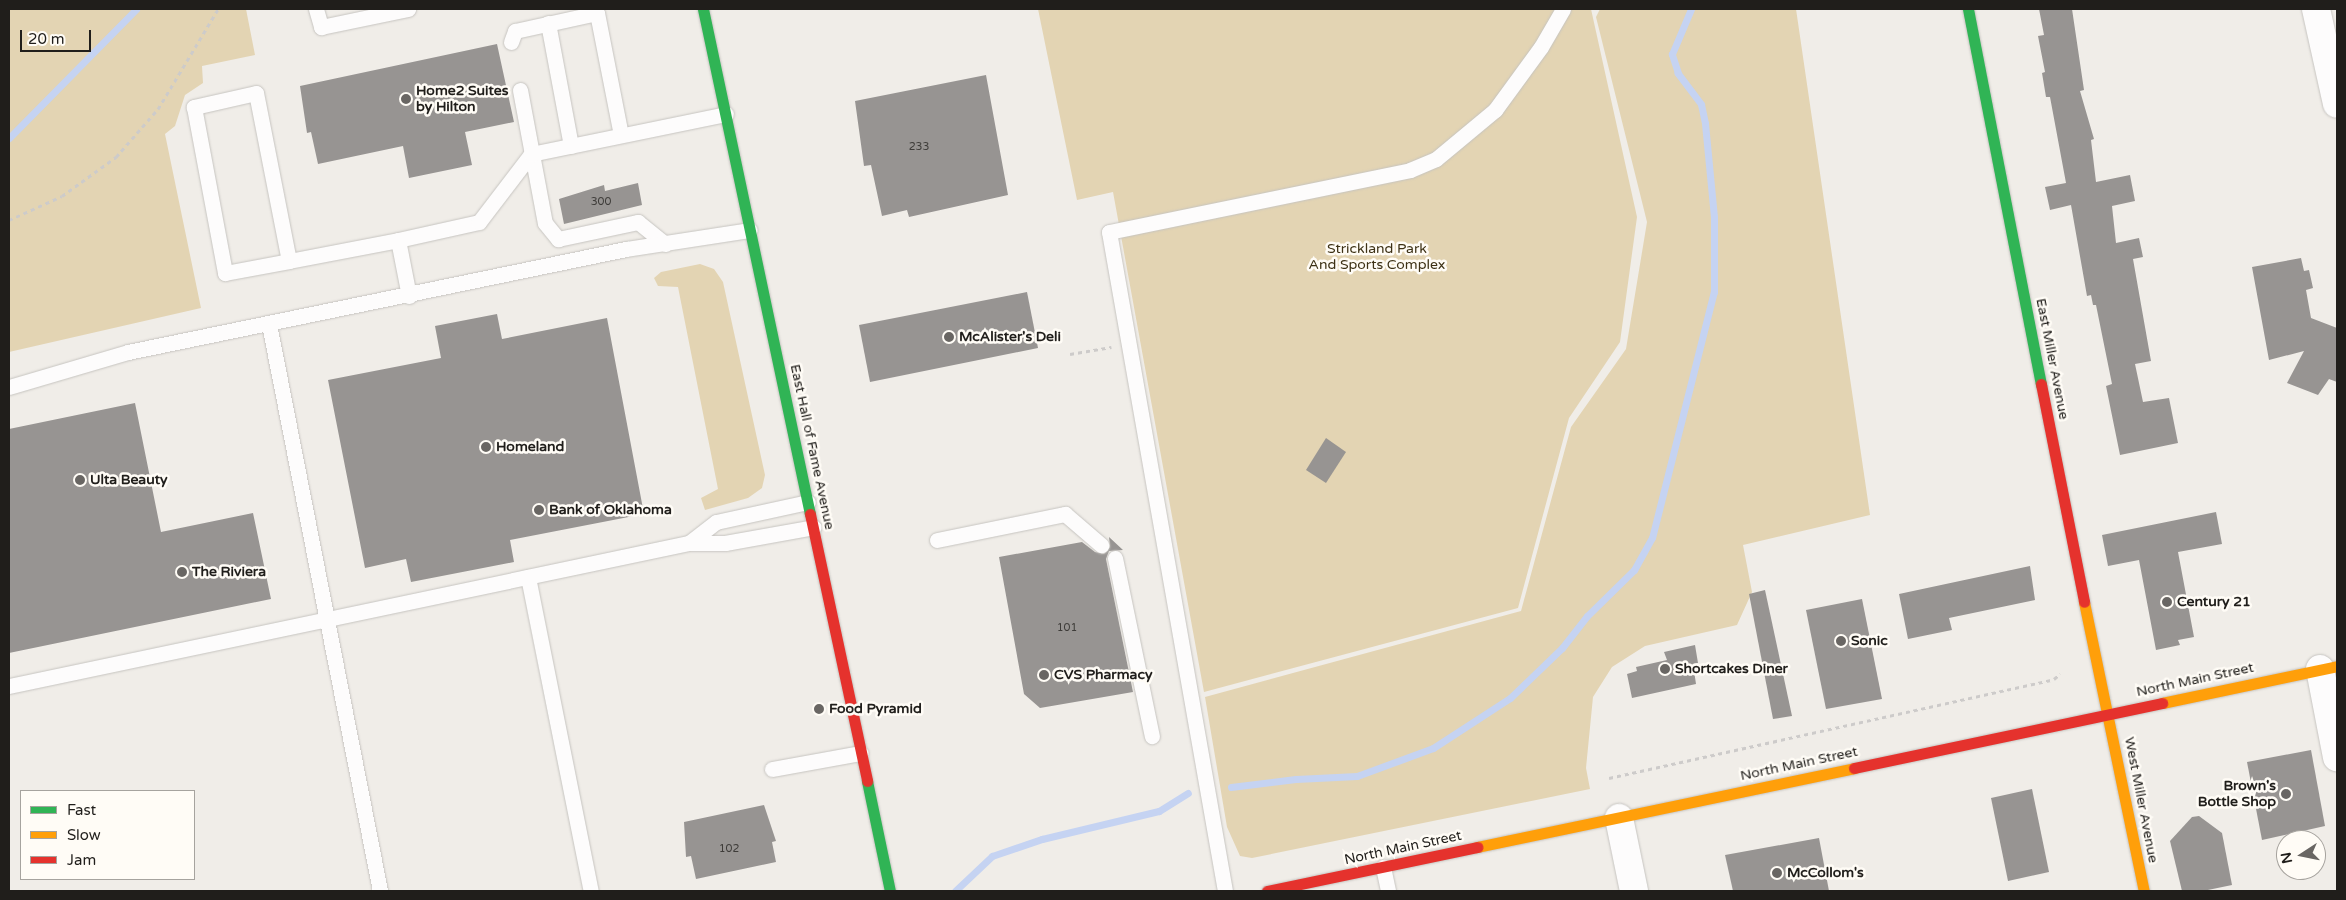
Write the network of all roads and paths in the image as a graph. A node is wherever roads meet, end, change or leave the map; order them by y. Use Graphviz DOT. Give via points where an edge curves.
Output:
graph roads {
  1 [pos="218,9"];
  2 [pos="316,9"];
  3 [pos="406,9"];
  4 [pos="703,9"];
  5 [pos="1563,9"];
  6 [pos="1968,9"];
  7 [pos="2316,9"];
  8 [pos="548,23"];
  9 [pos="511,42"];
  10 [pos="520,90"];
  11 [pos="2337,104"];
  12 [pos="726,114"];
  13 [pos="621,135"];
  14 [pos="571,146"];
  15 [pos="530,154"];
  16 [pos="9,220"];
  17 [pos="750,230"];
  18 [pos="398,240"];
  19 [pos="665,244"];
  20 [pos="289,261"];
  21 [pos="409,296"];
  22 [pos="269,324"];
  23 [pos="1113,346"];
  24 [pos="1070,354"];
  25 [pos="9,387"];
  26 [pos="808,502"];
  27 [pos="814,527"];
  28 [pos="937,540"];
  29 [pos="689,544"];
  30 [pos="1101,545"];
  31 [pos="1115,558"];
  32 [pos="528,577"];
  33 [pos="326,622"];
  34 [pos="2329,667"];
  35 [pos="2060,674"];
  36 [pos="9,686"];
  37 [pos="2109,714"];
  38 [pos="1152,736"];
  39 [pos="861,753"];
  40 [pos="2337,757"];
  41 [pos="772,769"];
  42 [pos="1609,778"];
  43 [pos="1619,818"];
  44 [pos="1383,867"];
  45 [pos="380,891"];
  46 [pos="591,891"];
  47 [pos="890,891"];
  48 [pos="1225,891"];
  49 [pos="1267,891"];
  50 [pos="1388,891"];
  51 [pos="1634,891"];
  52 [pos="2144,891"];
  1 -- 16 [label="path" via="158,109 116,157 62,196"];
  2 -- 3 [label="lane" via="321,27"];
  4 -- 12 [label="main road, East Hall of Fame Avenue"];
  5 -- 48 [label="lane" via="1541,47 1495,110 1436,159 1410,170 1109,232"];
  6 -- 37 [label="main road, East Miller Avenue" via="2095,661"];
  7 -- 11 [label="street"];
  8 -- 9 [label="lane" via="515,32"];
  8 -- 13 [label="lane" via="597,13"];
  8 -- 14 [label="lane"];
  10 -- 15 [label="lane"];
  12 -- 13 [label="lane"];
  12 -- 17 [label="main road, East Hall of Fame Avenue"];
  13 -- 14 [label="lane"];
  14 -- 15 [label="lane"];
  15 -- 18 [label="lane" via="479,222"];
  15 -- 19 [label="lane" via="545,223 558,239 638,222"];
  17 -- 19 [label="lane"];
  17 -- 26 [label="main road, East Hall of Fame Avenue"];
  18 -- 20 [label="lane"];
  18 -- 21 [label="lane"];
  19 -- 21 [label="lane" via="626,249"];
  20 -- 20 [label="lane" via="226,273 194,107 256,93"];
  21 -- 22 [label="lane"];
  22 -- 25 [label="lane" via="128,352"];
  22 -- 33 [label="lane"];
  23 -- 24 [label="path"];
  26 -- 27 [label="main road, East Hall of Fame Avenue"];
  26 -- 29 [label="lane" via="716,522"];
  27 -- 29 [label="lane" via="725,543"];
  27 -- 39 [label="main road, East Hall of Fame Avenue"];
  28 -- 30 [label="lane" via="1064,514"];
  29 -- 32 [label="lane"];
  31 -- 38 [label="lane"];
  32 -- 33 [label="lane"];
  32 -- 46 [label="lane"];
  33 -- 36 [label="lane"];
  33 -- 45 [label="lane"];
  34 -- 37 [label="main road, North Main Street"];
  34 -- 40 [label="street"];
  35 -- 42 [label="path" via="2054,679"];
  37 -- 43 [label="main road, North Main Street"];
  37 -- 52 [label="main road, West Miller Avenue"];
  39 -- 41 [label="lane"];
  39 -- 47 [label="main road, East Hall of Fame Avenue"];
  43 -- 44 [label="main road, North Main Street"];
  43 -- 51 [label="street"];
  44 -- 49 [label="main road, North Main Street"];
  44 -- 50 [label="lane"];
}
